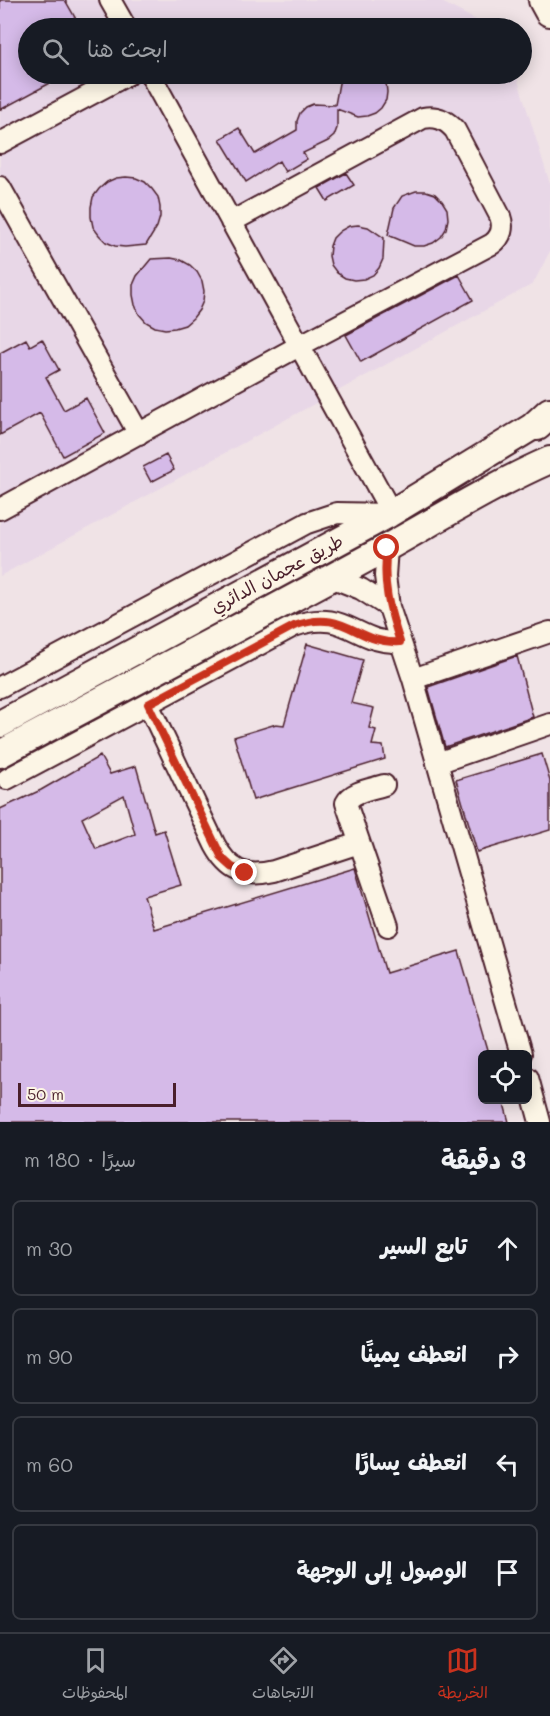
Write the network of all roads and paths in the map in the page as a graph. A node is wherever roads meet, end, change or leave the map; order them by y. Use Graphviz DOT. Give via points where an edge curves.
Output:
graph roads {
  1 [pos="110,0"];
  2 [pos="544,0"];
  3 [pos="550,11"];
  4 [pos="120,18"];
  5 [pos="110,84"];
  6 [pos="155,84"];
  7 [pos="0,143"];
  8 [pos="0,187"];
  9 [pos="231,222"];
  10 [pos="299,346"];
  11 [pos="546,418"];
  12 [pos="139,434"];
  13 [pos="550,460"];
  14 [pos="0,509"];
  15 [pos="390,513"];
  16 [pos="387,548"];
  17 [pos="331,577"];
  18 [pos="389,607"];
  19 [pos="550,632"];
  20 [pos="400,642"];
  21 [pos="413,679"];
  22 [pos="0,687"];
  23 [pos="148,704"];
  24 [pos="0,724"];
  25 [pos="550,724"];
  26 [pos="0,754"];
  27 [pos="436,763"];
  28 [pos="7,779"];
  29 [pos="384,785"];
  30 [pos="359,843"];
  31 [pos="388,926"];
  32 [pos="520,1050"];
  33 [pos="532,1093"];
  34 [pos="540,1122"];
  1 -- 4 [label="street"];
  2 -- 3 [label="highway"];
  5 -- 7 [label="street"];
  6 -- 9 [label="street"];
  8 -- 12 [label="street"];
  9 -- 10 [label="street"];
  9 -- 10 [label="street" via="423,118 443,119 455,130 500,216 502,228 497,240"];
  10 -- 12 [label="street"];
  10 -- 15 [label="street"];
  11 -- 15 [label="main road, طريق عجمان الدائري"];
  12 -- 14 [label="street"];
  13 -- 16 [label="main road, طريق عجمان الدائري" via="481,493"];
  15 -- 22 [label="street" via="337,513 307,523"];
  15 -- 24 [label="main road, طريق عجمان الدائري"];
  16 -- 17 [label="main road, طريق عجمان الدائري"];
  16 -- 18 [label="street"];
  17 -- 18 [label="street" via="361,589"];
  17 -- 26 [label="main road, طريق عجمان الدائري"];
  18 -- 20 [label="street"];
  19 -- 21 [label="street"];
  20 -- 21 [label="street"];
  20 -- 23 [label="street" via="373,639 338,622 305,622"];
  21 -- 27 [label="street"];
  23 -- 28 [label="street"];
  23 -- 30 [label="street" via="215,845 232,867 245,873 274,872"];
  25 -- 27 [label="street"];
  27 -- 32 [label="street"];
  29 -- 30 [label="street" via="355,794 346,803"];
  30 -- 31 [label="street"];
  33 -- 34 [label="street"];
}
